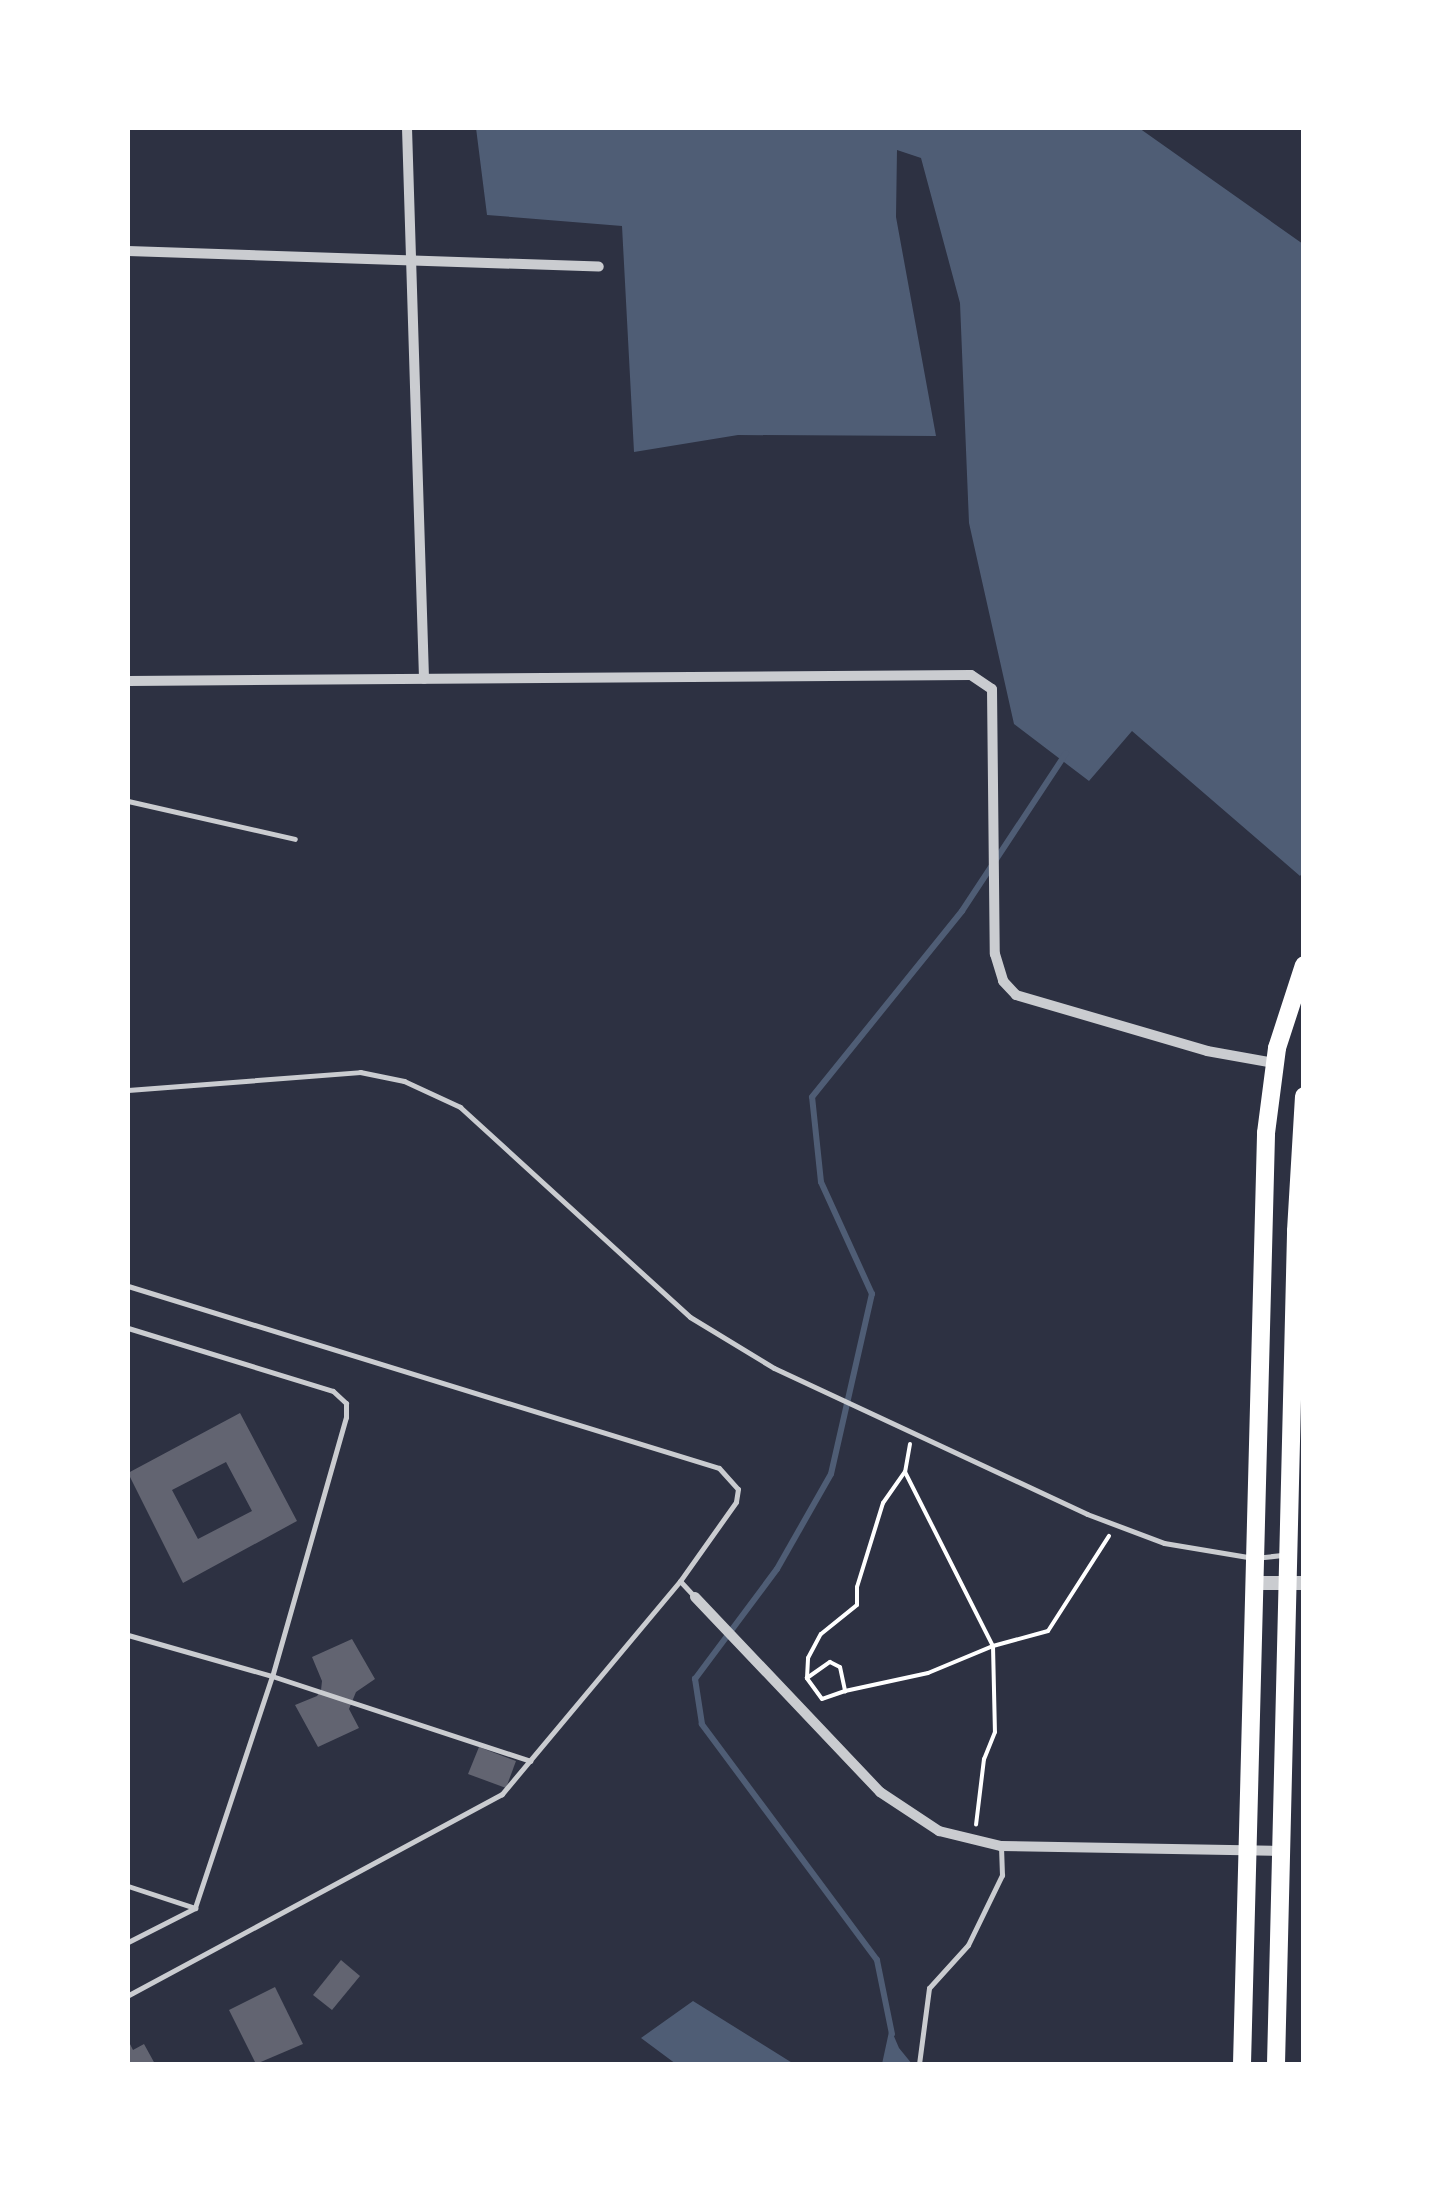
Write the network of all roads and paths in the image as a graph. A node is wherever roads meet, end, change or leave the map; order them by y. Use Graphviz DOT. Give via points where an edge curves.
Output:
graph roads {
  1 [pos="407,128"];
  2 [pos="128,251"];
  3 [pos="410,258"];
  4 [pos="599,267"];
  5 [pos="424,679"];
  6 [pos="128,681"];
  7 [pos="128,800"];
  8 [pos="295,840"];
  9 [pos="1304,965"];
  10 [pos="1274,1063"];
  11 [pos="128,1090"];
  12 [pos="1304,1096"];
  13 [pos="128,1286"];
  14 [pos="128,1328"];
  15 [pos="913,1433"];
  16 [pos="905,1472"];
  17 [pos="1116,1525"];
  18 [pos="1288,1554"];
  19 [pos="1254,1558"];
  20 [pos="680,1581"];
  21 [pos="1254,1583"];
  22 [pos="1296,1583"];
  23 [pos="696,1597"];
  24 [pos="128,1635"];
  25 [pos="993,1646"];
  26 [pos="272,1676"];
  27 [pos="807,1678"];
  28 [pos="845,1691"];
  29 [pos="531,1762"];
  30 [pos="974,1840"];
  31 [pos="1001,1846"];
  32 [pos="1248,1850"];
  33 [pos="1282,1851"];
  34 [pos="128,1886"];
  35 [pos="194,1908"];
  36 [pos="128,1942"];
  37 [pos="128,1995"];
  38 [pos="919,2064"];
  39 [pos="1242,2064"];
  40 [pos="1276,2064"];
  1 -- 3 [label="street"];
  2 -- 3 [label="street"];
  3 -- 4 [label="street"];
  3 -- 5 [label="street"];
  5 -- 6 [label="street"];
  5 -- 10 [label="street" via="971,675 992,689 994,954 1002,981 1016,995 1208,1051"];
  7 -- 8 [label="lane"];
  9 -- 10 [label="main road"];
  10 -- 19 [label="main road" via="1266,1133"];
  11 -- 15 [label="lane" via="360,1072 404,1081 460,1106 690,1317 774,1368"];
  12 -- 18 [label="main road"];
  13 -- 20 [label="lane" via="719,1468 738,1489 736,1502"];
  14 -- 26 [label="lane" via="332,1391 346,1403"];
  15 -- 16 [label="path"];
  15 -- 17 [label="lane"];
  16 -- 25 [label="path"];
  16 -- 27 [label="path" via="884,1502 857,1606 821,1634 808,1658"];
  17 -- 19 [label="lane" via="1164,1543"];
  17 -- 25 [label="path" via="1048,1631"];
  18 -- 19 [label="lane"];
  18 -- 22 [label="main road"];
  19 -- 21 [label="main road"];
  20 -- 23 [label="lane"];
  20 -- 29 [label="lane"];
  21 -- 22 [label="street"];
  21 -- 32 [label="main road"];
  22 -- 33 [label="main road"];
  23 -- 30 [label="street" via="880,1792 938,1831"];
  24 -- 26 [label="lane"];
  25 -- 28 [label="path" via="928,1673"];
  25 -- 30 [label="path" via="994,1732"];
  26 -- 29 [label="lane"];
  26 -- 35 [label="lane"];
  27 -- 28 [label="path" via="822,1699"];
  27 -- 28 [label="path" via="830,1662 840,1667"];
  29 -- 37 [label="lane" via="502,1794"];
  30 -- 31 [label="street"];
  31 -- 32 [label="street"];
  31 -- 38 [label="lane" via="1002,1874 968,1945 929,1988"];
  32 -- 33 [label="street"];
  32 -- 39 [label="main road"];
  33 -- 40 [label="main road"];
  34 -- 35 [label="lane"];
  35 -- 36 [label="lane"];
}
